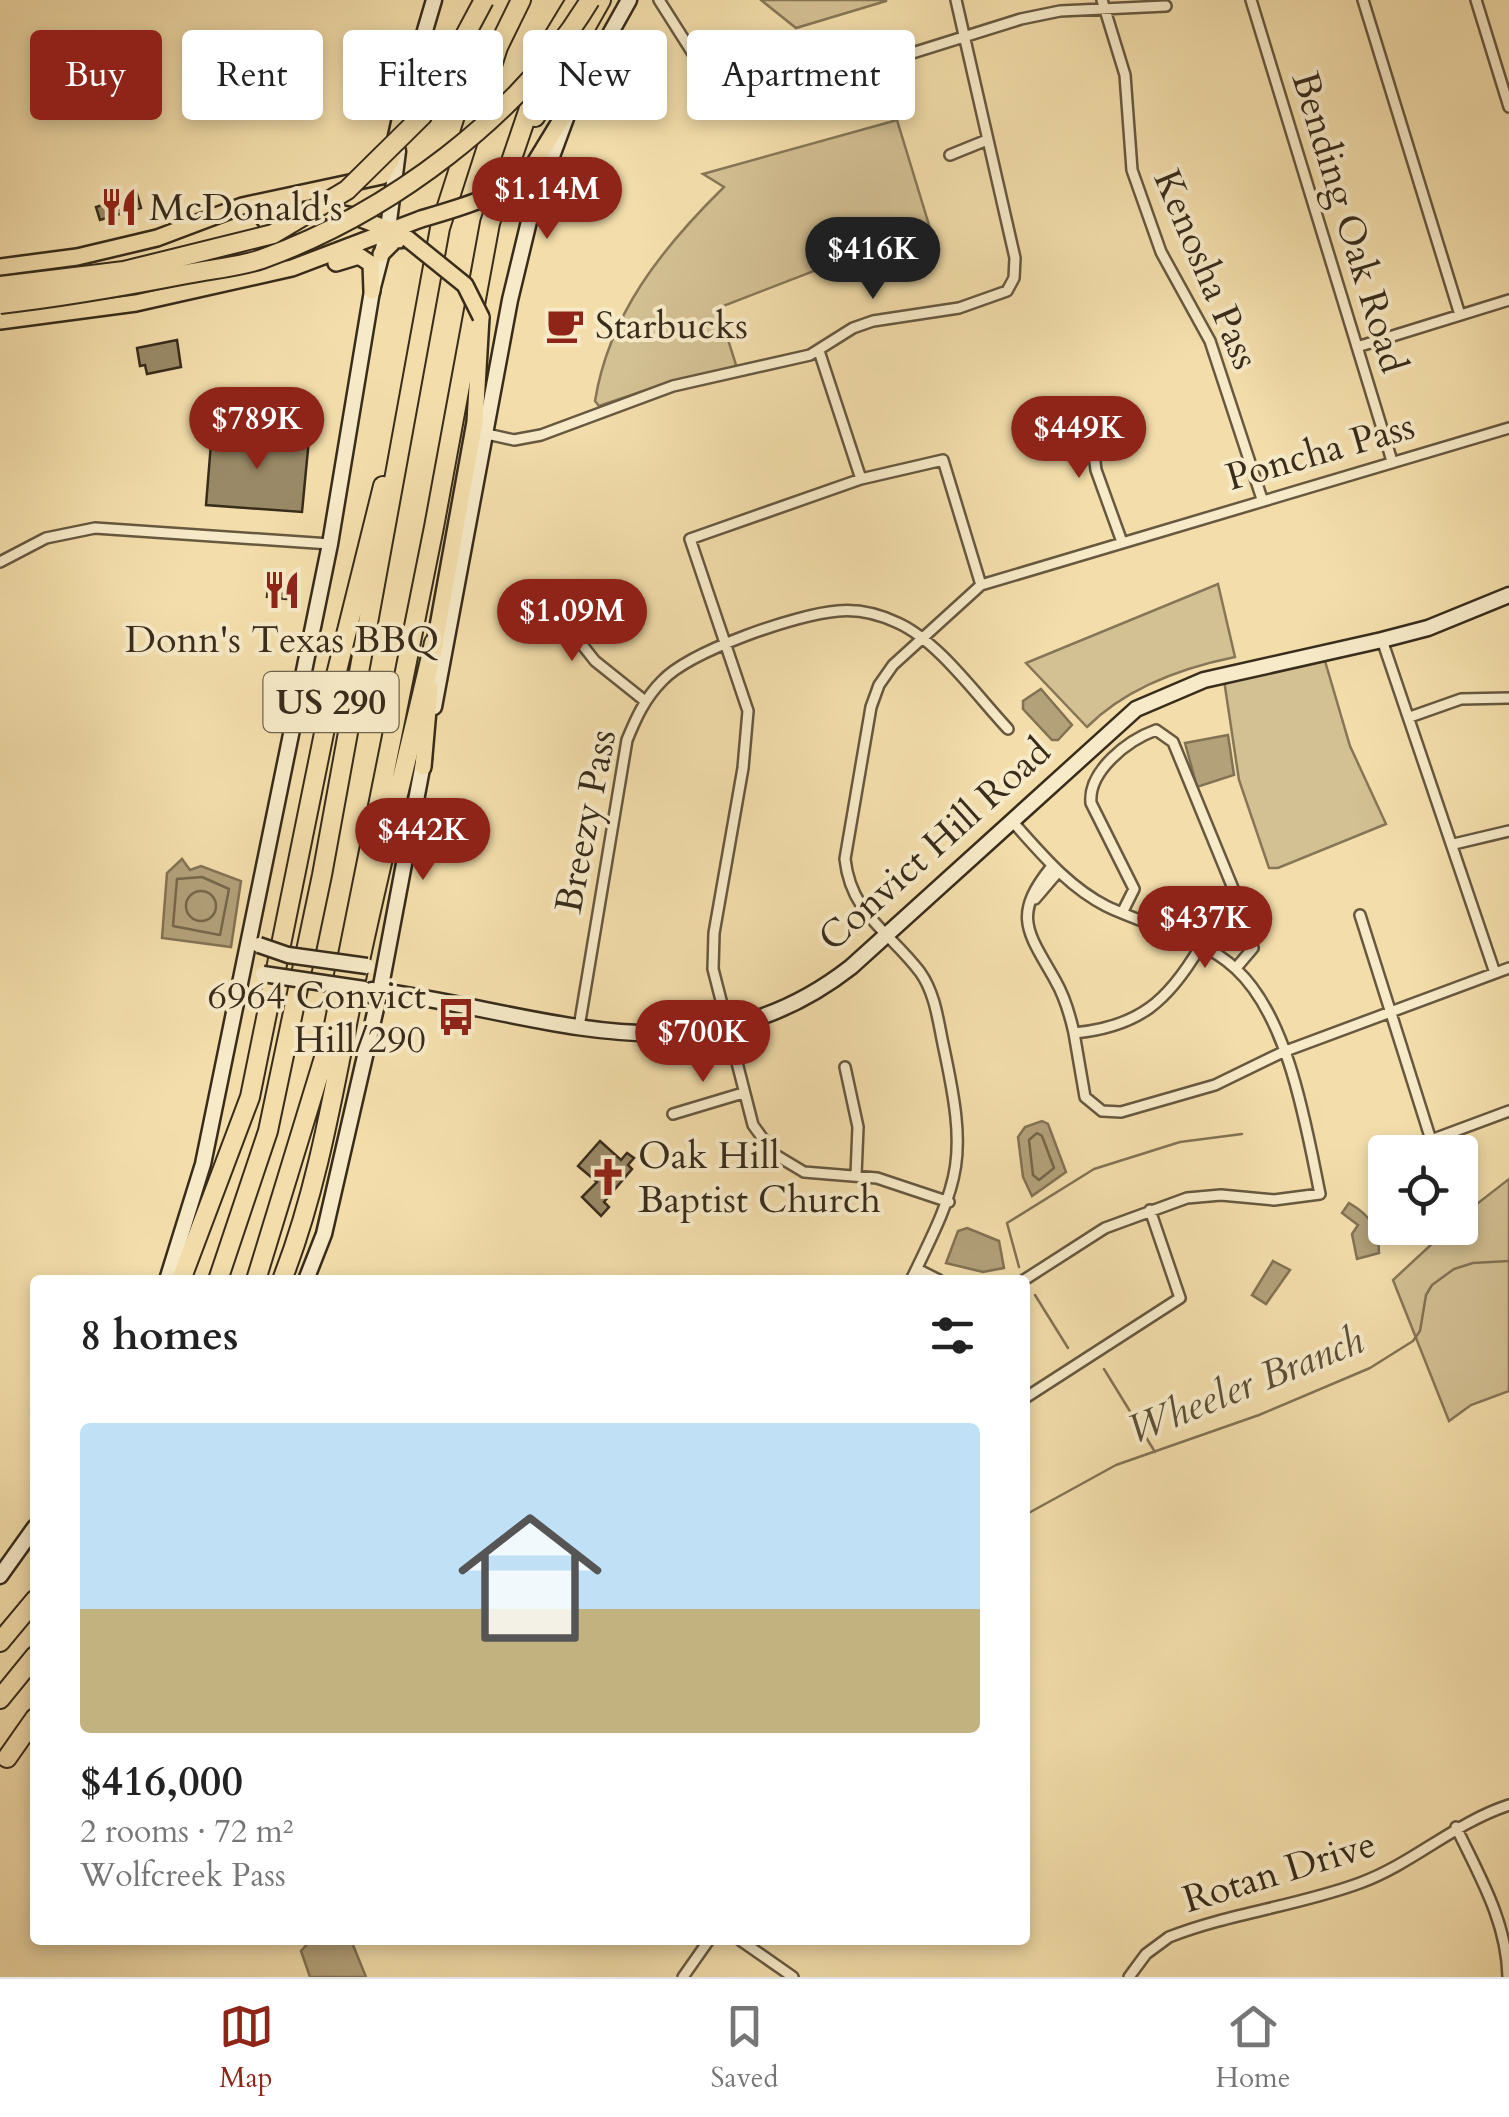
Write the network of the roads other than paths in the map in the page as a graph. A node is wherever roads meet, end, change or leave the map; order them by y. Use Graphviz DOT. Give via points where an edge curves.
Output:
graph roads {
  1 [pos="434,0"];
  2 [pos="484,0"];
  3 [pos="522,0"];
  4 [pos="576,0"];
  5 [pos="590,0"];
  6 [pos="601,0"];
  7 [pos="629,0"];
  8 [pos="659,0"];
  9 [pos="956,0"];
  10 [pos="1251,0"];
  11 [pos="1364,0"];
  12 [pos="1476,0"];
  13 [pos="1102,4"];
  14 [pos="1166,6"];
  15 [pos="425,30"];
  16 [pos="612,30"];
  17 [pos="964,38"];
  18 [pos="1509,108"];
  19 [pos="399,120"];
  20 [pos="403,120"];
  21 [pos="561,120"];
  22 [pos="566,120"];
  23 [pos="987,140"];
  24 [pos="950,155"];
  25 [pos="504,175"];
  26 [pos="391,203"];
  27 [pos="256,204"];
  28 [pos="421,219"];
  29 [pos="388,229"];
  30 [pos="157,238"];
  31 [pos="408,239"];
  32 [pos="381,254"];
  33 [pos="0,267"];
  34 [pos="292,268"];
  35 [pos="102,273"];
  36 [pos="251,277"];
  37 [pos="0,286"];
  38 [pos="372,291"];
  39 [pos="1509,300"];
  40 [pos="136,303"];
  41 [pos="0,304"];
  42 [pos="427,311"];
  43 [pos="1460,315"];
  44 [pos="0,321"];
  45 [pos="1357,347"];
  46 [pos="818,351"];
  47 [pos="1509,428"];
  48 [pos="487,434"];
  49 [pos="1092,439"];
  50 [pos="1392,461"];
  51 [pos="861,480"];
  52 [pos="1262,500"];
  53 [pos="1122,542"];
  54 [pos="330,544"];
  55 [pos="0,562"];
  56 [pos="980,585"];
  57 [pos="537,588"];
  58 [pos="1509,596"];
  59 [pos="921,637"];
  60 [pos="1382,640"];
  61 [pos="434,643"];
  62 [pos="727,644"];
  63 [pos="1509,698"];
  64 [pos="645,701"];
  65 [pos="1410,717"];
  66 [pos="1008,729"];
  67 [pos="422,767"];
  68 [pos="1010,820"];
  69 [pos="1509,831"];
  70 [pos="1454,844"];
  71 [pos="369,845"];
  72 [pos="1055,869"];
  73 [pos="1122,913"];
  74 [pos="1360,915"];
  75 [pos="251,927"];
  76 [pos="886,935"];
  77 [pos="1200,947"];
  78 [pos="388,948"];
  79 [pos="1236,968"];
  80 [pos="1509,968"];
  81 [pos="242,971"];
  82 [pos="1495,973"];
  83 [pos="367,979"];
  84 [pos="1391,1012"];
  85 [pos="725,1027"];
  86 [pos="579,1028"];
  87 [pos="1074,1034"];
  88 [pos="1283,1052"];
  89 [pos="845,1067"];
  90 [pos="743,1094"];
  91 [pos="1509,1111"];
  92 [pos="674,1114"];
  93 [pos="856,1175"];
  94 [pos="949,1202"];
  95 [pos="1150,1210"];
  96 [pos="917,1269"];
  97 [pos="169,1275"];
  98 [pos="183,1275"];
  99 [pos="220,1275"];
  100 [pos="258,1275"];
  101 [pos="284,1275"];
  102 [pos="308,1275"];
  103 [pos="914,1275"];
  104 [pos="929,1275"];
  105 [pos="1030,1276"];
  106 [pos="1030,1395"];
  107 [pos="30,1534"];
  108 [pos="0,1576"];
  109 [pos="30,1606"];
  110 [pos="0,1642"];
  111 [pos="30,1662"];
  112 [pos="0,1699"];
  113 [pos="30,1725"];
  114 [pos="30,1733"];
  115 [pos="4,1762"];
  116 [pos="1509,1805"];
  117 [pos="1456,1827"];
  118 [pos="706,1945"];
  119 [pos="747,1945"];
  120 [pos="683,1977"];
  121 [pos="793,1977"];
  122 [pos="1129,1977"];
  123 [pos="1508,1977"];
  1 -- 15 [label="main road"];
  2 -- 35 [label="highway, bridge" via="422,116 347,190 273,234"];
  3 -- 42 [label="highway, US 290" via="498,47 440,228"];
  4 -- 25 [label="highway, US 290" via="554,38"];
  5 -- 41 [label="highway, bridge" via="565,41 434,168 327,230 260,260"];
  6 -- 25 [label="highway"];
  7 -- 16 [label="main road"];
  8 -- 17 [label="street" via="712,80 748,99"];
  9 -- 17 [label="street"];
  10 -- 45 [label="street, Bending Oak Road"];
  11 -- 43 [label="street"];
  12 -- 18 [label="street"];
  13 -- 14 [label="street"];
  13 -- 17 [label="street"];
  13 -- 52 [label="street, Kenosha Pass" via="1125,75 1132,170 1161,252 1210,342"];
  17 -- 23 [label="street"];
  19 -- 27 [label="main road" via="382,176"];
  20 -- 26 [label="main road"];
  21 -- 28 [label="main road, bridge" via="530,171 504,192"];
  22 -- 48 [label="main road" via="510,300"];
  23 -- 24 [label="street"];
  23 -- 46 [label="street" via="1015,258 1007,291 959,308 873,321"];
  25 -- 71 [label="highway, US 290"];
  26 -- 28 [label="main road" via="398,214"];
  26 -- 29 [label="main road"];
  27 -- 29 [label="main road" via="322,208"];
  27 -- 30 [label="main road"];
  27 -- 36 [label="main road" via="283,241 280,256"];
  28 -- 29 [label="main road"];
  29 -- 31 [label="main road"];
  29 -- 32 [label="main road"];
  29 -- 34 [label="main road"];
  30 -- 33 [label="main road"];
  30 -- 35 [label="main road" via="114,256"];
  31 -- 32 [label="main road" via="395,240"];
  31 -- 61 [label="main road, bridge" via="465,285 480,317 475,422"];
  32 -- 38 [label="main road"];
  34 -- 36 [label="main road"];
  34 -- 38 [label="main road" via="359,256 371,264"];
  35 -- 37 [label="highway, bridge"];
  35 -- 40 [label="main road" via="106,293"];
  36 -- 40 [label="main road"];
  38 -- 54 [label="main road"];
  39 -- 43 [label="street"];
  40 -- 44 [label="main road"];
  42 -- 98 [label="highway, US 290" via="335,679 250,1097"];
  42 -- 99 [label="highway, US 290" via="268,1131"];
  43 -- 45 [label="street"];
  45 -- 50 [label="street, Bending Oak Road"];
  46 -- 48 [label="street" via="673,386 527,438"];
  46 -- 51 [label="street"];
  47 -- 50 [label="street, Poncha Pass"];
  48 -- 67 [label="main road"];
  49 -- 53 [label="street"];
  50 -- 52 [label="street, Poncha Pass"];
  51 -- 56 [label="street" via="943,460"];
  51 -- 62 [label="street" via="690,539"];
  52 -- 53 [label="street, Poncha Pass"];
  53 -- 56 [label="street, Poncha Pass"];
  54 -- 55 [label="street" via="95,528 46,538"];
  54 -- 75 [label="main road"];
  56 -- 59 [label="street, Poncha Pass"];
  57 -- 64 [label="street" via="596,661"];
  58 -- 60 [label="main road, Convict Hill Road"];
  59 -- 62 [label="street, Breezy Pass" via="872,613 836,611"];
  59 -- 66 [label="street, Breezy Pass"];
  59 -- 76 [label="street, Poncha Pass" via="893,665 871,707 845,859 856,902"];
  60 -- 65 [label="street"];
  60 -- 68 [label="main road, Convict Hill Road" via="1204,680 1156,698 1112,726"];
  61 -- 67 [label="main road"];
  61 -- 83 [label="highway"];
  62 -- 64 [label="street, Breezy Pass" via="684,663"];
  62 -- 85 [label="street" via="749,726 714,934 713,969"];
  63 -- 65 [label="street" via="1461,699"];
  64 -- 86 [label="street, Breezy Pass" via="621,769"];
  65 -- 70 [label="street"];
  67 -- 78 [label="main road"];
  68 -- 72 [label="street"];
  68 -- 76 [label="main road, Convict Hill Road"];
  69 -- 70 [label="street"];
  70 -- 82 [label="street"];
  71 -- 83 [label="highway"];
  71 -- 100 [label="highway, US 290" via="334,1025"];
  72 -- 73 [label="street"];
  72 -- 87 [label="street" via="1032,900 1027,931 1056,982"];
  73 -- 77 [label="street"];
  73 -- 79 [label="street" via="1134,889 1090,803 1090,788 1119,754 1156,730 1172,742 1246,920 1253,948"];
  74 -- 84 [label="street"];
  75 -- 81 [label="main road"];
  75 -- 83 [label="main road, bridge" via="259,945"];
  76 -- 85 [label="main road, Convict Hill Road" via="816,991"];
  76 -- 94 [label="street, Poncha Pass" via="933,998 960,1132"];
  77 -- 79 [label="street"];
  77 -- 87 [label="street" via="1160,1002 1114,1026"];
  78 -- 83 [label="main road"];
  78 -- 83 [label="main road"];
  79 -- 88 [label="street" via="1261,999"];
  80 -- 82 [label="street"];
  81 -- 83 [label="main road, Convict Hill Road, bridge"];
  81 -- 97 [label="main road" via="203,1164"];
  82 -- 84 [label="street"];
  83 -- 86 [label="main road, Convict Hill Road"];
  83 -- 101 [label="highway"];
  83 -- 102 [label="main road" via="324,1234"];
  84 -- 88 [label="street"];
  84 -- 91 [label="street" via="1432,1140"];
  85 -- 86 [label="main road, Convict Hill Road" via="653,1037"];
  85 -- 90 [label="street"];
  87 -- 88 [label="street" via="1085,1097 1110,1113 1215,1085"];
  88 -- 95 [label="street" via="1320,1194 1266,1200 1211,1195"];
  89 -- 93 [label="street" via="858,1127"];
  90 -- 92 [label="street"];
  90 -- 93 [label="street" via="757,1132 781,1160 804,1172"];
  93 -- 94 [label="street"];
  94 -- 96 [label="street, Poncha Pass"];
  95 -- 105 [label="street" via="1105,1228"];
  95 -- 106 [label="street" via="1180,1298"];
  96 -- 103 [label="street, Poncha Pass"];
  96 -- 104 [label="street"];
  107 -- 108 [label="main road"];
  109 -- 110 [label="highway"];
  111 -- 112 [label="highway"];
  113 -- 115 [label="highway"];
  114 -- 115 [label="main road"];
  116 -- 117 [label="street, Rotan Drive"];
  117 -- 122 [label="street, Rotan Drive" via="1360,1883 1168,1937"];
  117 -- 123 [label="street" via="1486,1883"];
  118 -- 120 [label="street"];
  119 -- 121 [label="street"];
}
